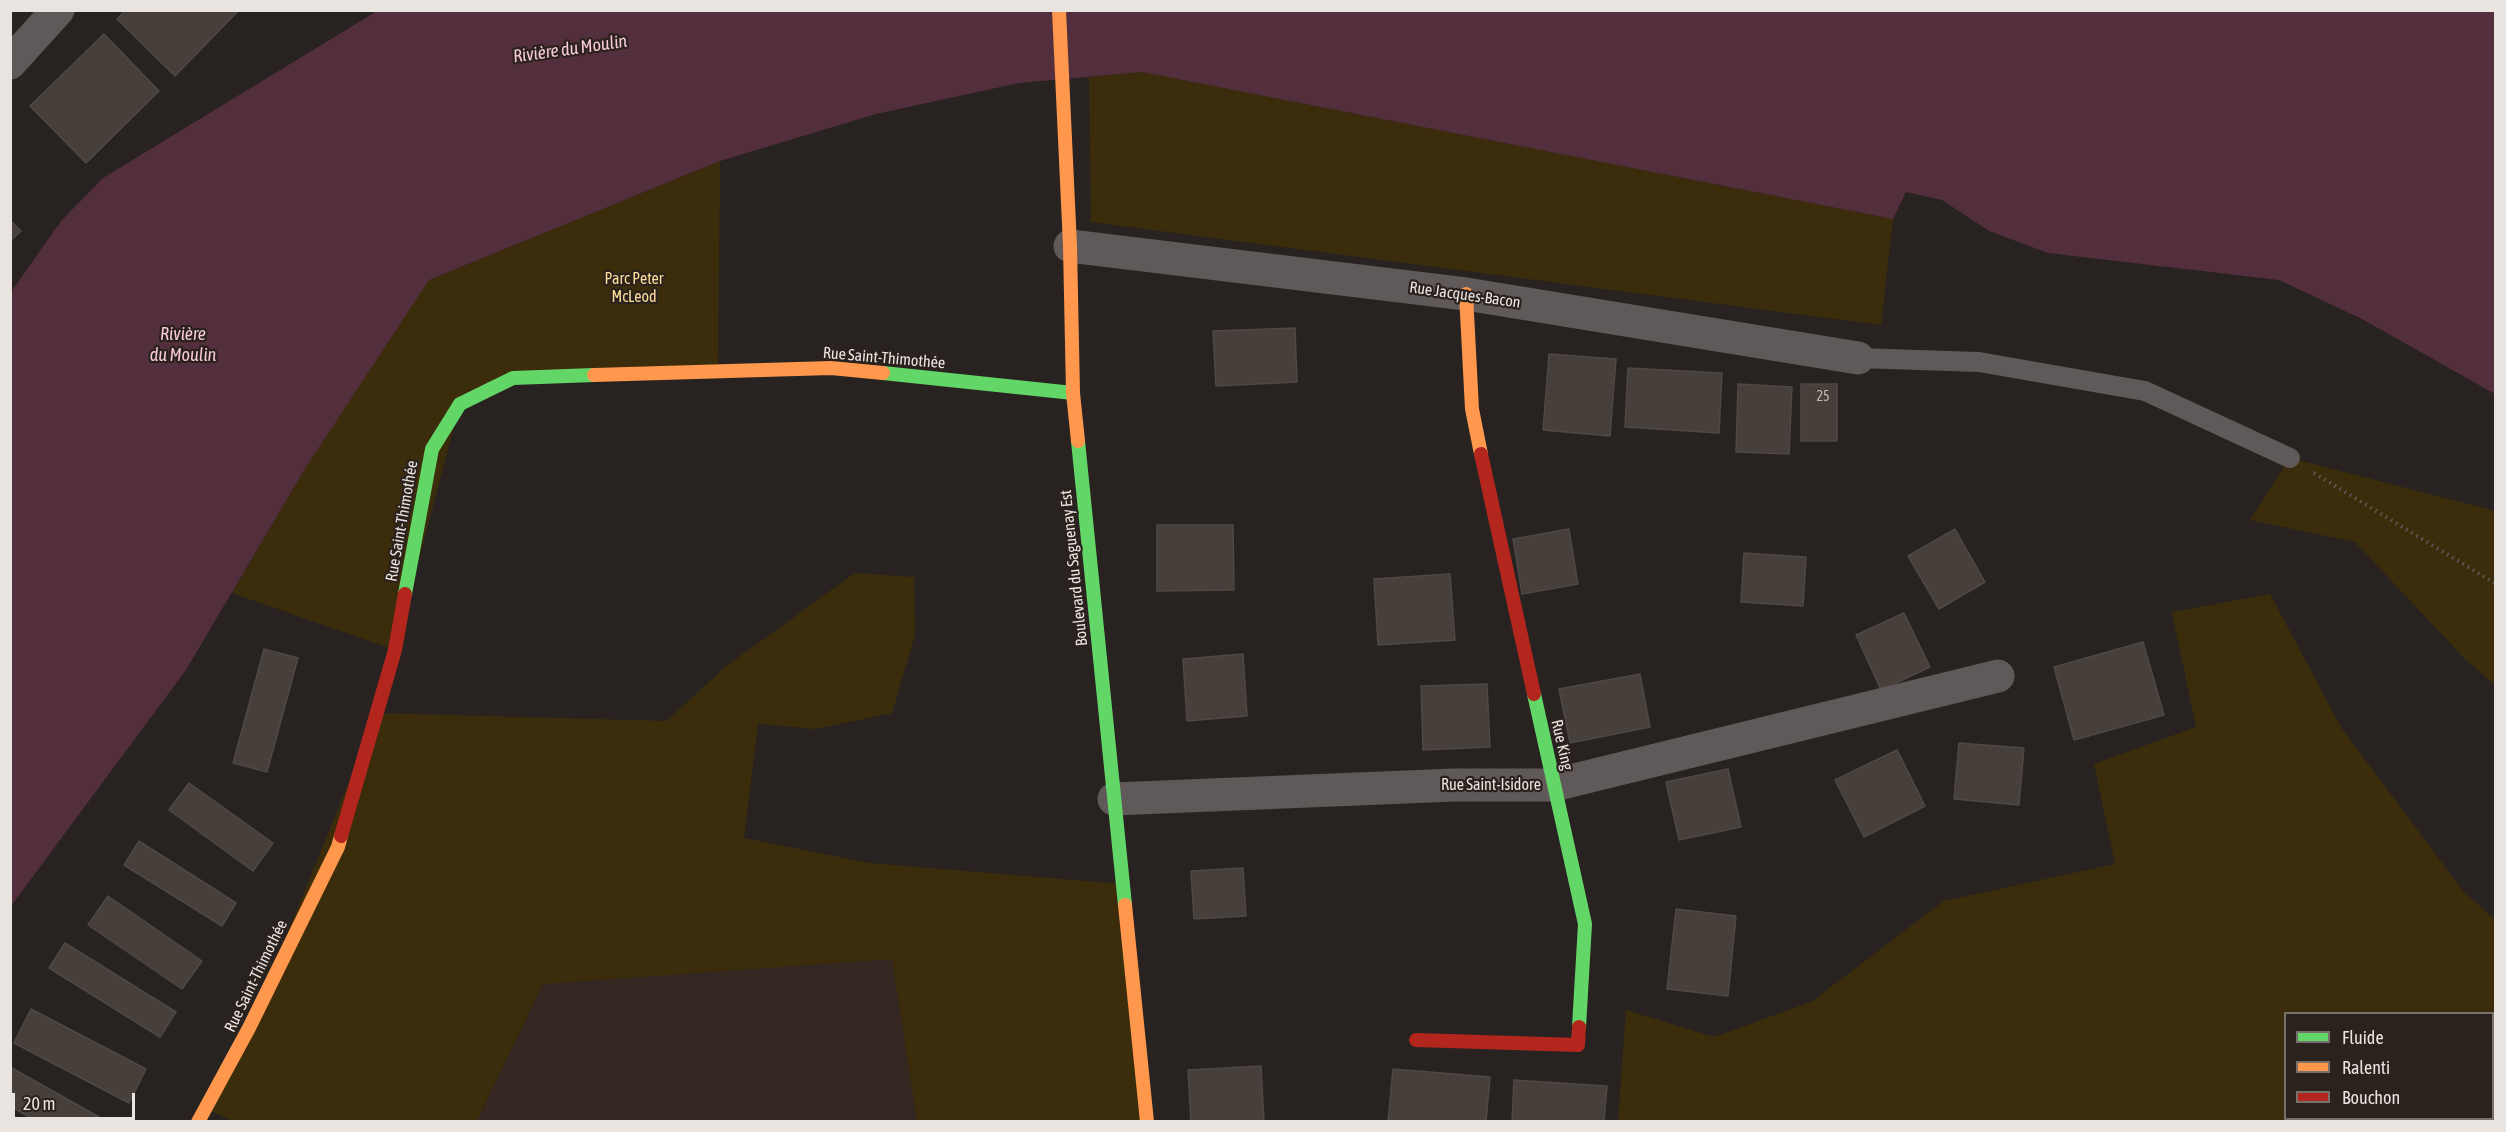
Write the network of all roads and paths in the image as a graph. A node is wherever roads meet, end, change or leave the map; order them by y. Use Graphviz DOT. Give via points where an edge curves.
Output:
graph roads {
  1 [pos="58,10"];
  2 [pos="1059,10"];
  3 [pos="10,63"];
  4 [pos="1070,246"];
  5 [pos="1466,294"];
  6 [pos="1858,358"];
  7 [pos="1073,393"];
  8 [pos="2290,458"];
  9 [pos="2496,584"];
  10 [pos="1998,676"];
  11 [pos="1554,785"];
  12 [pos="1114,799"];
  13 [pos="1416,1040"];
  14 [pos="198,1122"];
  15 [pos="1147,1122"];
  1 -- 3 [label="street"];
  2 -- 4 [label="street, Boulevard du Saguenay Est"];
  4 -- 5 [label="street, Rue Jacques-Bacon"];
  4 -- 7 [label="street, Boulevard du Saguenay Est"];
  5 -- 6 [label="street, Rue Jacques-Bacon"];
  5 -- 11 [label="street, Rue King" via="1472,409"];
  6 -- 8 [label="lane" via="1979,362 2145,391"];
  7 -- 12 [label="street, Boulevard du Saguenay Est"];
  7 -- 14 [label="street, Rue Saint-Thimothée" via="831,368 513,378 460,404 432,449 395,651 338,848"];
  8 -- 9 [label="path"];
  10 -- 11 [label="street, Rue Saint-Isidore"];
  11 -- 12 [label="street, Rue Saint-Isidore" via="1454,785"];
  11 -- 13 [label="street, Rue King" via="1585,924 1578,1045"];
  12 -- 15 [label="street, Boulevard du Saguenay Est"];
}
